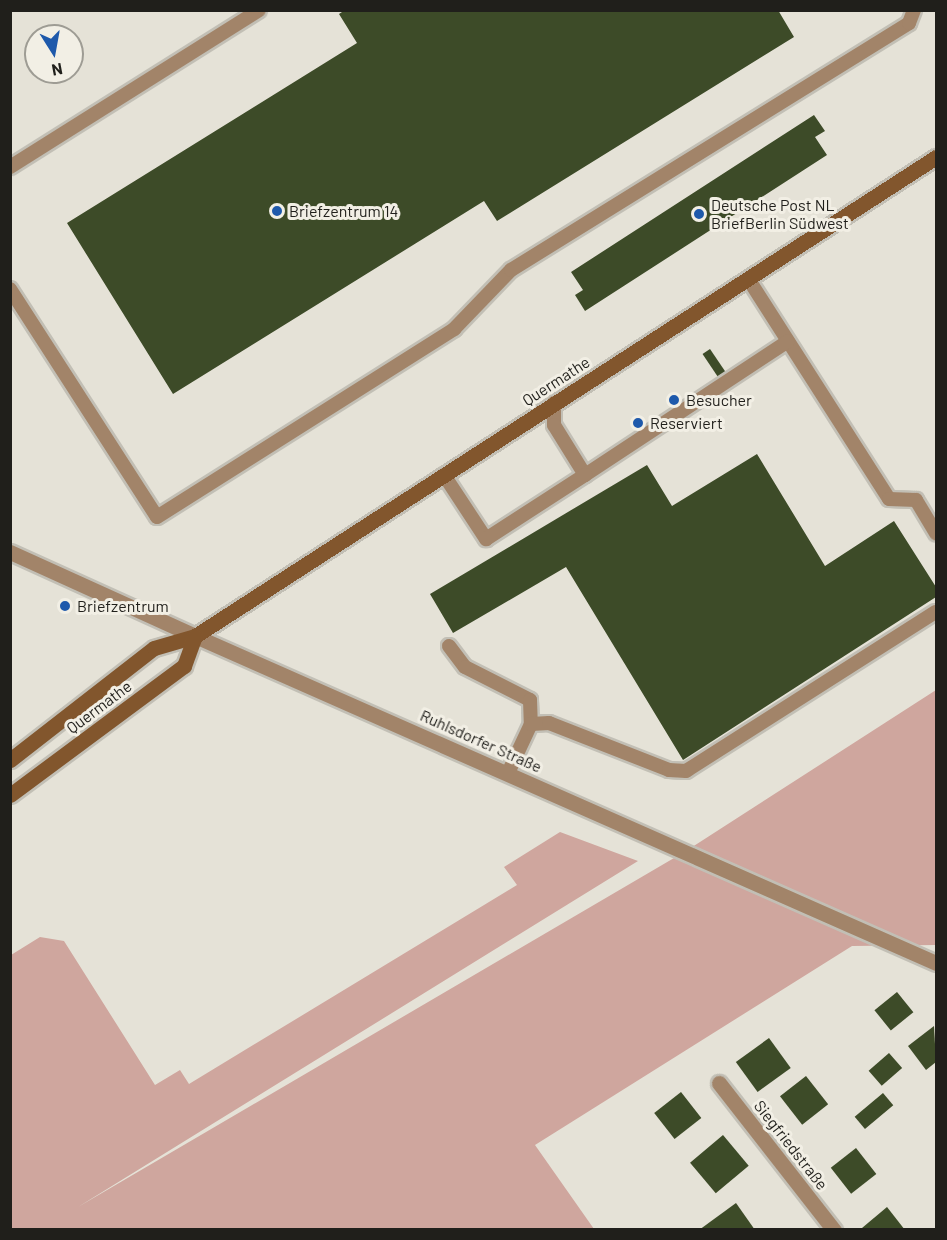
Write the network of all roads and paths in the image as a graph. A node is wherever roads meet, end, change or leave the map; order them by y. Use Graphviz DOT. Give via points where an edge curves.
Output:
graph roads {
  1 [pos="259,10"];
  2 [pos="914,10"];
  3 [pos="936,157"];
  4 [pos="10,167"];
  5 [pos="748,280"];
  6 [pos="10,289"];
  7 [pos="788,340"];
  8 [pos="554,403"];
  9 [pos="444,475"];
  10 [pos="585,475"];
  11 [pos="936,533"];
  12 [pos="10,552"];
  13 [pos="936,612"];
  14 [pos="195,636"];
  15 [pos="448,646"];
  16 [pos="531,724"];
  17 [pos="10,760"];
  18 [pos="508,773"];
  19 [pos="10,795"];
  20 [pos="936,963"];
  21 [pos="719,1083"];
  22 [pos="834,1230"];
  1 -- 4 [label="lane"];
  2 -- 6 [label="lane" via="909,23 511,270 454,329 157,517"];
  3 -- 5 [label="main road, Quermathe"];
  5 -- 7 [label="lane"];
  5 -- 8 [label="main road, Quermathe"];
  7 -- 10 [label="lane"];
  7 -- 11 [label="lane" via="889,499 916,500"];
  8 -- 9 [label="main road, Quermathe"];
  8 -- 10 [label="lane" via="554,425"];
  9 -- 10 [label="lane" via="486,539"];
  9 -- 14 [label="main road, Quermathe"];
  12 -- 14 [label="street, Ruhlsdorfer Straße"];
  13 -- 16 [label="lane" via="686,771 669,770 579,732"];
  14 -- 17 [label="main road, Quermathe" via="154,648"];
  14 -- 18 [label="street, Ruhlsdorfer Straße"];
  14 -- 19 [label="main road, Quermathe" via="184,666"];
  15 -- 16 [label="lane" via="465,667 530,700"];
  16 -- 18 [label="lane"];
  18 -- 20 [label="street, Ruhlsdorfer Straße"];
  21 -- 22 [label="street, Siegfriedstraße"];
}
